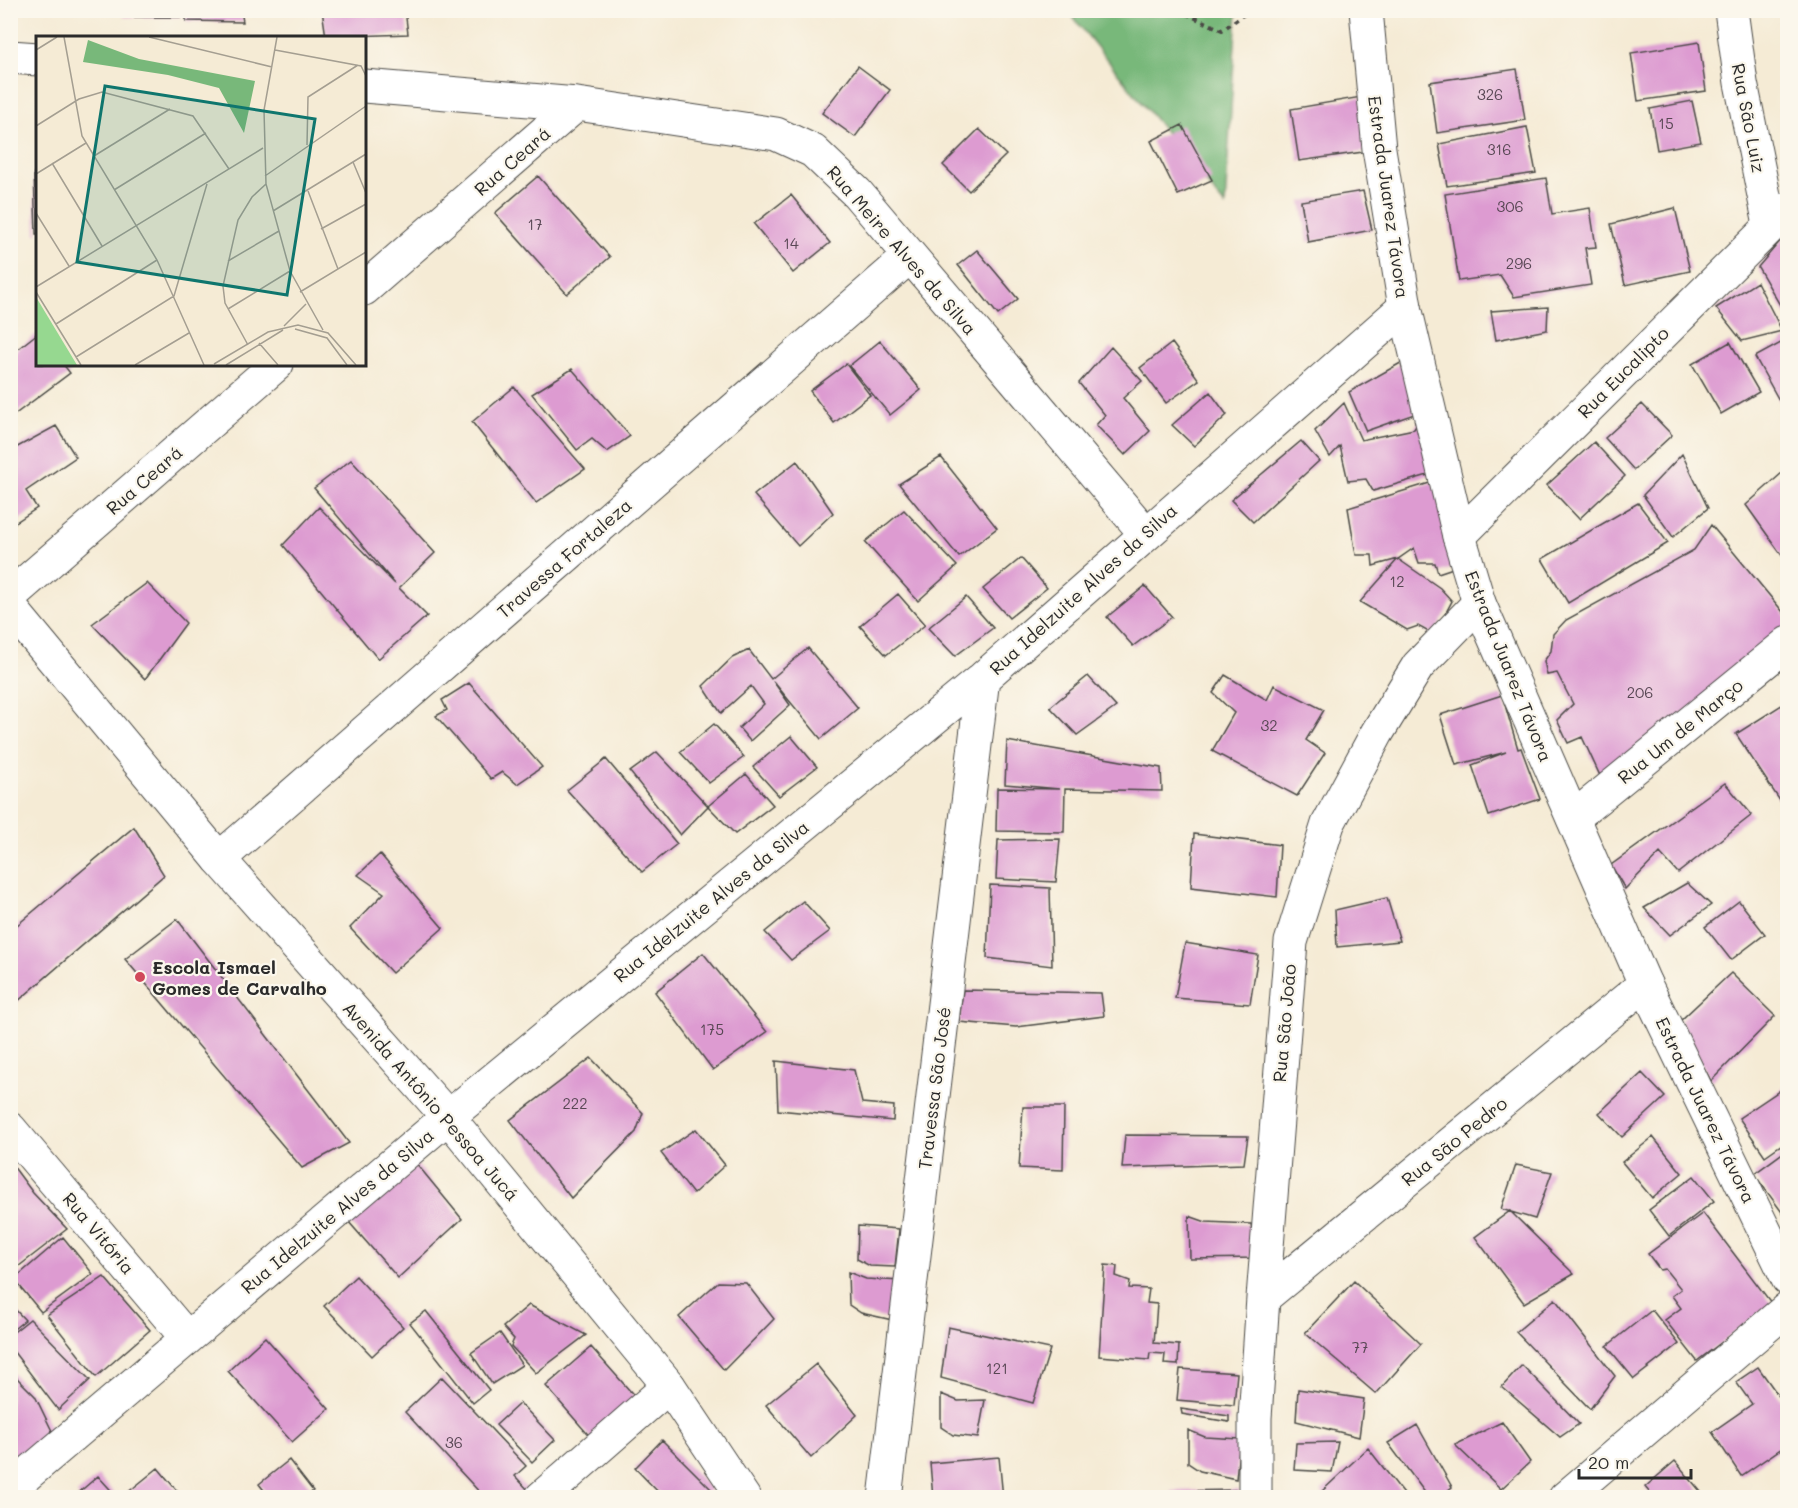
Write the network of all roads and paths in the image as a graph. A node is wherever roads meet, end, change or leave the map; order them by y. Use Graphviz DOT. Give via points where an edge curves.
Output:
graph roads {
  1 [pos="1178,10"];
  2 [pos="1250,10"];
  3 [pos="1366,10"];
  4 [pos="1731,10"];
  5 [pos="10,57"];
  6 [pos="36,59"];
  7 [pos="366,86"];
  8 [pos="577,104"];
  9 [pos="1779,217"];
  10 [pos="910,256"];
  11 [pos="366,287"];
  12 [pos="1406,307"];
  13 [pos="275,366"];
  14 [pos="1145,533"];
  15 [pos="1459,536"];
  16 [pos="10,596"];
  17 [pos="1479,603"];
  18 [pos="10,607"];
  19 [pos="1788,644"];
  20 [pos="983,678"];
  21 [pos="1573,818"];
  22 [pos="219,859"];
  23 [pos="1646,984"];
  24 [pos="448,1117"];
  25 [pos="10,1129"];
  26 [pos="1788,1279"];
  27 [pos="1263,1298"];
  28 [pos="1788,1308"];
  29 [pos="187,1338"];
  30 [pos="669,1386"];
  31 [pos="10,1489"];
  32 [pos="541,1497"];
  33 [pos="744,1497"];
  34 [pos="885,1497"];
  35 [pos="1255,1497"];
  36 [pos="1565,1497"];
  1 -- 2 [label="path" via="1222,30"];
  3 -- 12 [label="street, Estrada Juarez Távora" via="1379,149"];
  4 -- 9 [label="street, Rua São Luiz" via="1741,83"];
  5 -- 6 [label="street"];
  7 -- 8 [label="street, Rua Meire Alves da Silva"];
  8 -- 10 [label="street, Rua Meire Alves da Silva" via="776,134 813,151 857,193"];
  8 -- 11 [label="street, Rua Ceará"];
  9 -- 15 [label="street, Rua Eucalipto"];
  10 -- 14 [label="street, Rua Meire Alves da Silva"];
  10 -- 22 [label="street, Travessa Fortaleza"];
  12 -- 14 [label="street, Rua Idelzuite Alves da Silva"];
  12 -- 15 [label="street, Estrada Juarez Távora"];
  13 -- 16 [label="street, Rua Ceará"];
  14 -- 20 [label="street, Rua Idelzuite Alves da Silva"];
  15 -- 17 [label="street, Estrada Juarez Távora"];
  17 -- 21 [label="street, Estrada Juarez Távora"];
  17 -- 27 [label="street, Rua São João" via="1418,666 1377,733 1328,824 1294,932"];
  18 -- 22 [label="street, Avenida Antônio Pessoa Jucá"];
  19 -- 21 [label="street, Rua Um de Março"];
  20 -- 24 [label="street, Rua Idelzuite Alves da Silva"];
  20 -- 34 [label="street, Travessa São José"];
  21 -- 23 [label="street, Estrada Juarez Távora"];
  22 -- 24 [label="street, Avenida Antônio Pessoa Jucá"];
  23 -- 26 [label="street, Estrada Juarez Távora"];
  23 -- 27 [label="street, Rua São Pedro"];
  24 -- 29 [label="street, Rua Idelzuite Alves da Silva"];
  24 -- 30 [label="street, Avenida Antônio Pessoa Jucá"];
  25 -- 29 [label="street, Rua Vitória"];
  27 -- 35 [label="street, Rua São João" via="1255,1418"];
  28 -- 36 [label="street"];
  29 -- 31 [label="street, Rua Idelzuite Alves da Silva"];
  30 -- 32 [label="street"];
  30 -- 33 [label="street, Avenida Antônio Pessoa Jucá"];
}
